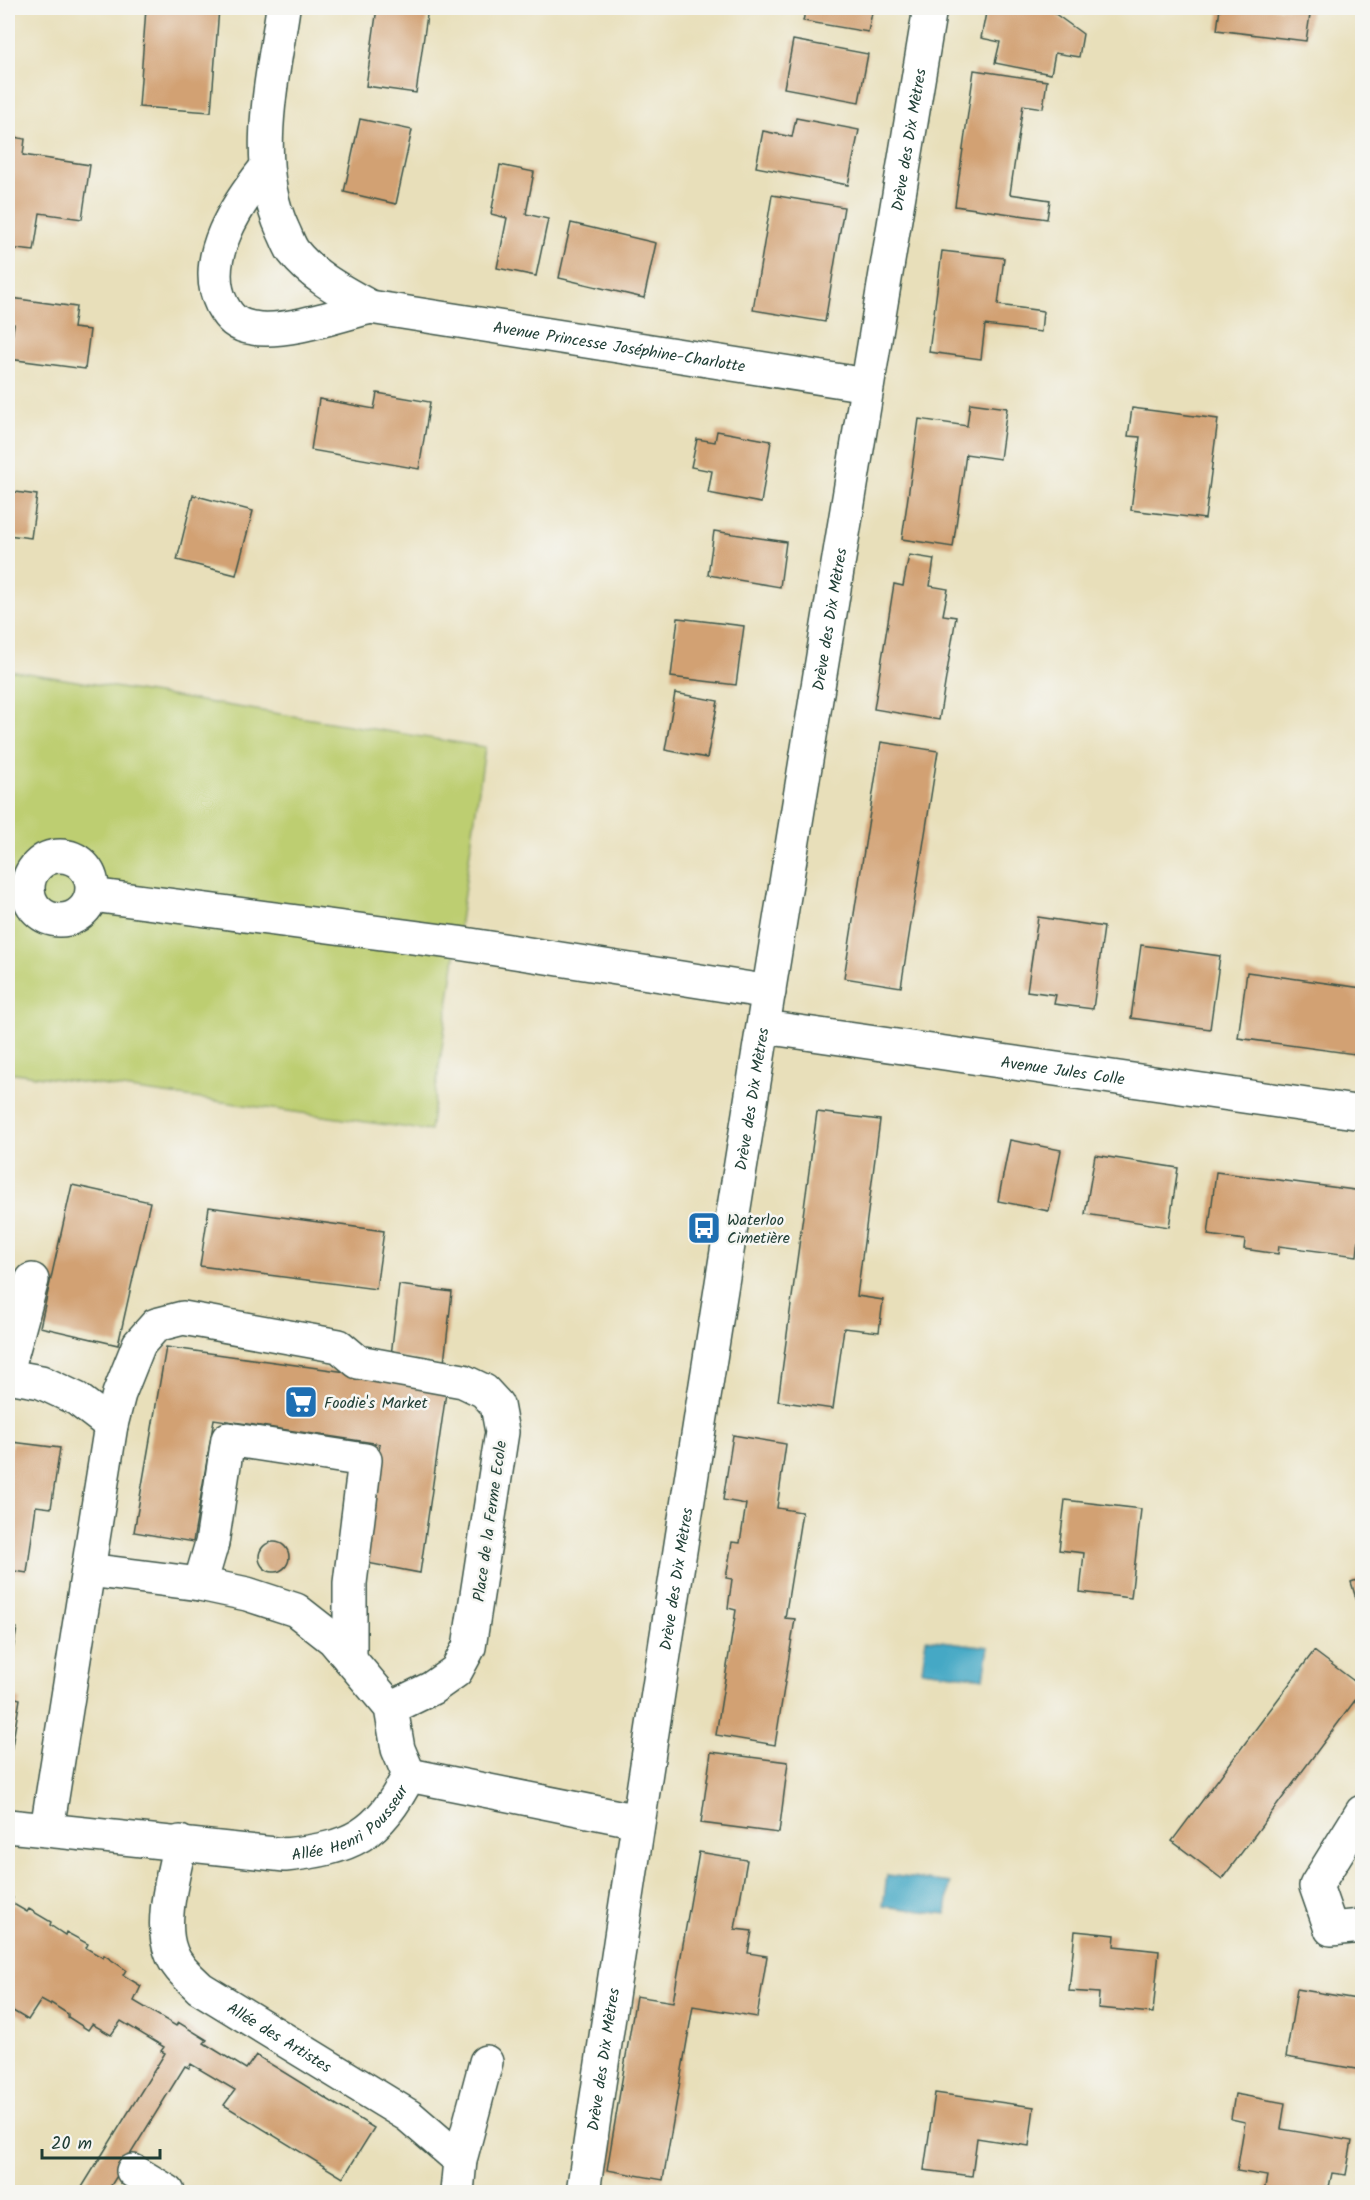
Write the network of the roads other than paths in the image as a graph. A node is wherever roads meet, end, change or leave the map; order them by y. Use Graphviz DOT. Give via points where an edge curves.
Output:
graph roads {
  1 [pos="283,8"];
  2 [pos="930,8"];
  3 [pos="266,168"];
  4 [pos="370,307"];
  5 [pos="867,385"];
  6 [pos="92,895"];
  7 [pos="769,992"];
  8 [pos="764,1027"];
  9 [pos="1362,1113"];
  10 [pos="32,1280"];
  11 [pos="8,1368"];
  12 [pos="8,1376"];
  13 [pos="111,1425"];
  14 [pos="88,1570"];
  15 [pos="200,1584"];
  16 [pos="350,1659"];
  17 [pos="391,1708"];
  18 [pos="409,1774"];
  19 [pos="1362,1812"];
  20 [pos="638,1821"];
  21 [pos="8,1826"];
  22 [pos="47,1829"];
  23 [pos="180,1842"];
  24 [pos="1362,1926"];
  25 [pos="486,2062"];
  26 [pos="460,2160"];
  27 [pos="133,2171"];
  28 [pos="168,2193"];
  29 [pos="458,2193"];
  30 [pos="583,2193"];
  1 -- 3 [label="street, Avenue Princesse Joséphine-Charlotte"];
  2 -- 5 [label="street, Drève des Dix Mètres"];
  3 -- 4 [label="street, Avenue Princesse Joséphine-Charlotte" via="275,212 292,250 329,285"];
  3 -- 4 [label="street, Avenue Princesse Joséphine-Charlotte" via="244,195 225,230 215,265 216,293 228,317 254,329 280,328"];
  4 -- 5 [label="street, Avenue Princesse Joséphine-Charlotte"];
  5 -- 7 [label="street, Drève des Dix Mètres"];
  6 -- 7 [label="street" via="458,943"];
  7 -- 8 [label="street, Drève des Dix Mètres"];
  8 -- 9 [label="street, Avenue Jules Colle"];
  8 -- 20 [label="street, Drève des Dix Mètres"];
  10 -- 11 [label="street"];
  12 -- 13 [label="street" via="41,1382 77,1399"];
  13 -- 14 [label="street"];
  13 -- 17 [label="street, Place de la Ferme Ecole" via="139,1344 156,1325 183,1318 339,1346 358,1362 463,1381 484,1391 497,1405 502,1432 469,1647 456,1671"];
  14 -- 15 [label="street"];
  14 -- 22 [label="street"];
  15 -- 16 [label="street" via="296,1610 333,1639"];
  15 -- 16 [label="street" via="212,1543 228,1439 365,1460 350,1583"];
  16 -- 17 [label="street"];
  17 -- 18 [label="street" via="398,1749"];
  18 -- 20 [label="street, Allée Henri Pousseur"];
  18 -- 23 [label="street, Allée Henri Pousseur" via="387,1814 359,1836 327,1849 285,1854"];
  19 -- 24 [label="street" via="1316,1886 1331,1929"];
  20 -- 30 [label="street, Drève des Dix Mètres"];
  21 -- 22 [label="street, Allée Henri Pousseur"];
  22 -- 23 [label="street, Allée Henri Pousseur"];
  23 -- 26 [label="street, Allée des Artistes" via="166,1930 179,1968 200,1988 409,2116"];
  25 -- 26 [label="street"];
  26 -- 29 [label="street"];
  27 -- 28 [label="street"];
}
